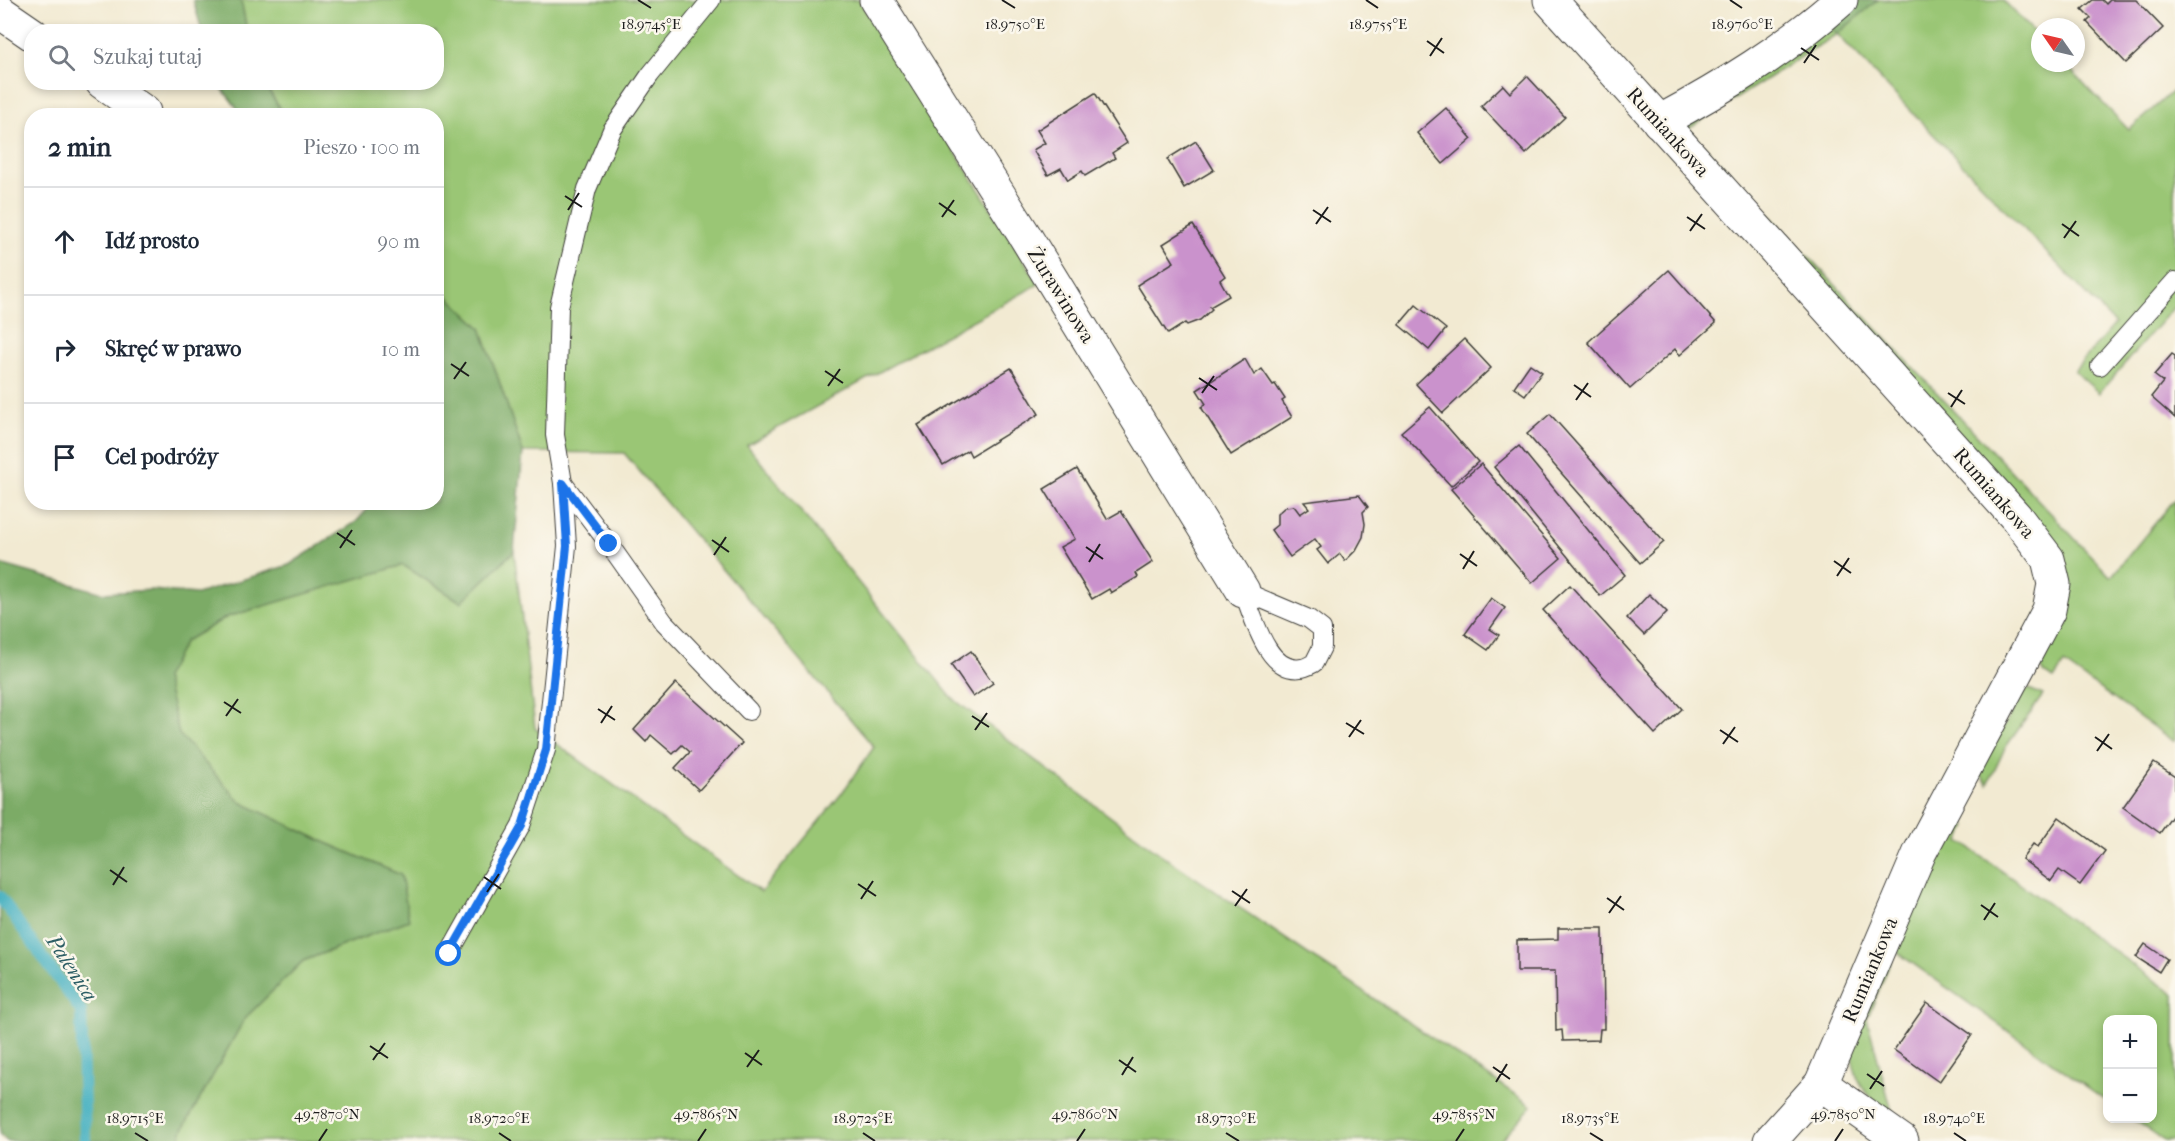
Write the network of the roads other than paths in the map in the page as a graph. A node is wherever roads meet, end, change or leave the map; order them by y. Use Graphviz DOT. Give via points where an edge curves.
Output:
graph roads {
  1 [pos="711,0"];
  2 [pos="876,0"];
  3 [pos="1550,0"];
  4 [pos="1840,0"];
  5 [pos="0,12"];
  6 [pos="24,28"];
  7 [pos="113,90"];
  8 [pos="138,108"];
  9 [pos="1659,122"];
  10 [pos="2175,281"];
  11 [pos="2100,366"];
  12 [pos="563,483"];
  13 [pos="1243,591"];
  14 [pos="749,711"];
  15 [pos="449,954"];
  16 [pos="1821,1084"];
  17 [pos="1770,1141"];
  18 [pos="1902,1141"];
  1 -- 12 [label="lane" via="650,75 612,130 587,189 559,307 555,435"];
  2 -- 13 [label="street, Żurawinowa"];
  3 -- 9 [label="street, Rumiankowa"];
  4 -- 9 [label="street" via="1813,25 1720,89"];
  5 -- 6 [label="street"];
  7 -- 8 [label="street"];
  9 -- 16 [label="street, Rumiankowa" via="2022,524 2048,559 2054,584 2049,610 1920,852"];
  10 -- 11 [label="lane"];
  12 -- 14 [label="lane" via="664,622"];
  12 -- 15 [label="lane" via="567,546 546,750 522,826"];
  13 -- 13 [label="lane" via="1309,619 1322,629 1322,647 1314,663 1300,669 1280,664 1266,649"];
  16 -- 17 [label="street, Rumiankowa"];
  16 -- 18 [label="street"];
}
